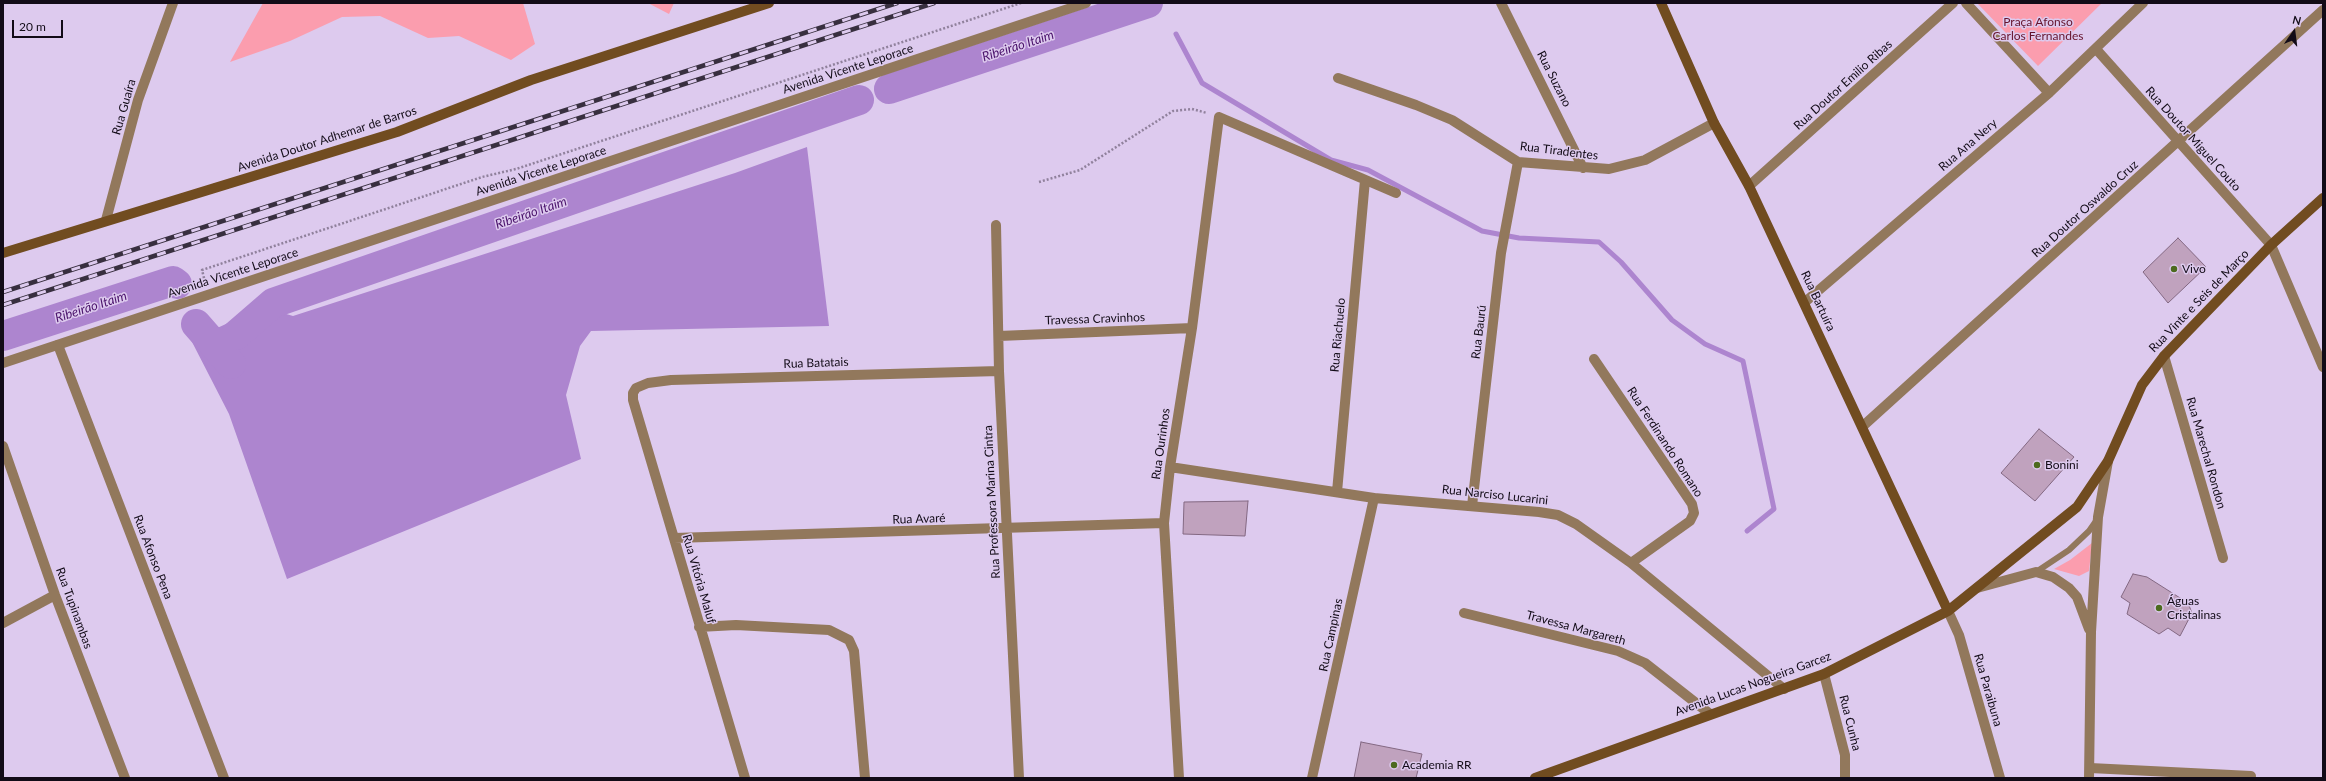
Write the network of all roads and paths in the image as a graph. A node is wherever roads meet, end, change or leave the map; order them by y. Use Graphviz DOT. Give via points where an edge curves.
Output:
graph roads {
  1 [pos="173,3"];
  2 [pos="770,3"];
  3 [pos="1021,3"];
  4 [pos="1086,3"];
  5 [pos="1501,3"];
  6 [pos="1661,3"];
  7 [pos="1953,3"];
  8 [pos="1966,3"];
  9 [pos="2138,5"];
  10 [pos="2323,10"];
  11 [pos="2096,49"];
  12 [pos="1338,78"];
  13 [pos="2049,93"];
  14 [pos="1219,117"];
  15 [pos="1714,123"];
  16 [pos="2178,143"];
  17 [pos="1518,162"];
  18 [pos="1583,168"];
  19 [pos="1366,180"];
  20 [pos="1039,182"];
  21 [pos="1749,186"];
  22 [pos="1396,193"];
  23 [pos="2323,198"];
  24 [pos="106,220"];
  25 [pos="996,225"];
  26 [pos="2271,245"];
  27 [pos="3,253"];
  28 [pos="199,287"];
  29 [pos="1805,302"];
  30 [pos="1192,328"];
  31 [pos="999,336"];
  32 [pos="58,345"];
  33 [pos="2164,356"];
  34 [pos="1594,359"];
  35 [pos="3,363"];
  36 [pos="2323,367"];
  37 [pos="999,371"];
  38 [pos="636,388"];
  39 [pos="1863,426"];
  40 [pos="3,446"];
  41 [pos="2108,461"];
  42 [pos="1170,467"];
  43 [pos="1337,492"];
  44 [pos="1374,498"];
  45 [pos="1472,506"];
  46 [pos="2098,517"];
  47 [pos="1164,523"];
  48 [pos="1006,529"];
  49 [pos="674,538"];
  50 [pos="2223,558"];
  51 [pos="1631,563"];
  52 [pos="2036,572"];
  53 [pos="1977,588"];
  54 [pos="55,595"];
  55 [pos="1948,611"];
  56 [pos="1464,613"];
  57 [pos="3,623"];
  58 [pos="699,627"];
  59 [pos="2091,632"];
  60 [pos="1824,674"];
  61 [pos="1784,688"];
  62 [pos="1710,714"];
  63 [pos="2090,773"];
  64 [pos="2251,776"];
  65 [pos="125,778"];
  66 [pos="224,778"];
  67 [pos="745,778"];
  68 [pos="865,778"];
  69 [pos="1019,778"];
  70 [pos="1179,778"];
  71 [pos="1312,778"];
  72 [pos="1534,778"];
  73 [pos="1845,778"];
  74 [pos="2000,778"];
  1 -- 24 [label="street, Rua Guaíra" via="138,100"];
  2 -- 24 [label="main road, Avenida Doutor Adhemar de Barros" via="531,80 397,132"];
  3 -- 28 [label="path" via="202,270 206,285"];
  4 -- 32 [label="street, Avenida Vicente Leporace"];
  5 -- 18 [label="street, Rua Suzano"];
  6 -- 15 [label="main road, Rua Bartuíra"];
  7 -- 21 [label="street, Rua Doutor Emilio Ribas"];
  8 -- 13 [label="street"];
  9 -- 11 [label="street, Rua Ana Nery"];
  10 -- 16 [label="street, Rua Doutor Oswaldo Cruz"];
  11 -- 13 [label="street, Rua Ana Nery"];
  11 -- 16 [label="street, Rua Doutor Miguel Couto"];
  12 -- 17 [label="street, Rua Tiradentes" via="1416,104 1452,120"];
  13 -- 29 [label="street, Rua Ana Nery"];
  14 -- 19 [label="street"];
  14 -- 20 [label="path" via="1192,109 1173,111 1080,170"];
  14 -- 30 [label="street, Rua Ourinhos"];
  15 -- 18 [label="street, Rua Tiradentes" via="1645,160 1609,169"];
  15 -- 21 [label="main road, Rua Bartuíra"];
  16 -- 26 [label="street, Rua Doutor Miguel Couto"];
  16 -- 39 [label="street, Rua Doutor Oswaldo Cruz"];
  17 -- 18 [label="street, Rua Tiradentes"];
  17 -- 45 [label="street, Rua Baurú" via="1501,253"];
  19 -- 22 [label="street"];
  19 -- 43 [label="street, Rua Riachuelo"];
  21 -- 29 [label="main road, Rua Bartuíra"];
  23 -- 26 [label="main road, Rua Vinte e Seis de Março"];
  24 -- 27 [label="main road, Avenida Doutor Adhemar de Barros"];
  25 -- 31 [label="street, Rua Professora Marina Cintra"];
  26 -- 33 [label="main road, Rua Vinte e Seis de Março"];
  26 -- 36 [label="street, Rua Doutor Miguel Couto"];
  29 -- 39 [label="main road, Rua Bartuíra"];
  30 -- 31 [label="street, Travessa Cravinhos"];
  30 -- 42 [label="street, Rua Ourinhos"];
  31 -- 37 [label="street, Rua Professora Marina Cintra"];
  32 -- 35 [label="street, Avenida Vicente Leporace"];
  32 -- 66 [label="street, Rua Afonso Pena"];
  33 -- 41 [label="main road, Rua Vinte e Seis de Março" via="2142,385"];
  33 -- 50 [label="street, Rua Marechal Rondon"];
  34 -- 51 [label="street, Rua Ferdinando Romano" via="1692,504 1694,513 1690,521"];
  37 -- 38 [label="street, Rua Batatais" via="671,380 648,383"];
  37 -- 48 [label="street, Rua Professora Marina Cintra"];
  38 -- 49 [label="street, Rua Vitória Maluf" via="633,400"];
  39 -- 55 [label="main road, Rua Bartuíra"];
  40 -- 54 [label="street, Rua Tupinambas"];
  41 -- 46 [label="street"];
  41 -- 53 [label="main road, Avenida Lucas Nogueira Garcez" via="2077,506"];
  42 -- 43 [label="street, Rua Narciso Lucarini"];
  42 -- 47 [label="street, Rua Ourinhos"];
  43 -- 44 [label="street, Rua Narciso Lucarini"];
  44 -- 45 [label="street, Rua Narciso Lucarini"];
  44 -- 71 [label="street, Rua Campinas"];
  45 -- 51 [label="street, Rua Narciso Lucarini" via="1558,515 1576,524"];
  46 -- 52 [label="lane" via="2089,531 2069,550"];
  46 -- 59 [label="street"];
  47 -- 48 [label="street, Rua Avaré"];
  47 -- 70 [label="street, Rua Ourinhos"];
  48 -- 49 [label="street, Rua Avaré"];
  48 -- 69 [label="street, Rua Professora Marina Cintra"];
  49 -- 58 [label="street, Rua Vitória Maluf"];
  51 -- 61 [label="street, Rua Narciso Lucarini"];
  52 -- 53 [label="street"];
  52 -- 59 [label="street" via="2053,577 2069,588 2077,597"];
  53 -- 55 [label="main road, Avenida Lucas Nogueira Garcez"];
  54 -- 57 [label="street"];
  54 -- 65 [label="street, Rua Tupinambas"];
  55 -- 60 [label="main road, Avenida Lucas Nogueira Garcez"];
  55 -- 74 [label="street, Rua Paraibuna" via="1959,635"];
  56 -- 62 [label="street, Travessa Margareth" via="1618,651 1645,663"];
  58 -- 67 [label="street, Rua Vitória Maluf"];
  58 -- 68 [label="street" via="736,625 829,630 849,640 854,651"];
  59 -- 63 [label="street"];
  60 -- 61 [label="main road, Avenida Lucas Nogueira Garcez"];
  60 -- 73 [label="street, Rua Cunha" via="1845,755"];
  61 -- 62 [label="main road, Avenida Lucas Nogueira Garcez"];
  62 -- 72 [label="main road, Avenida Lucas Nogueira Garcez"];
  63 -- 64 [label="street"];
}
